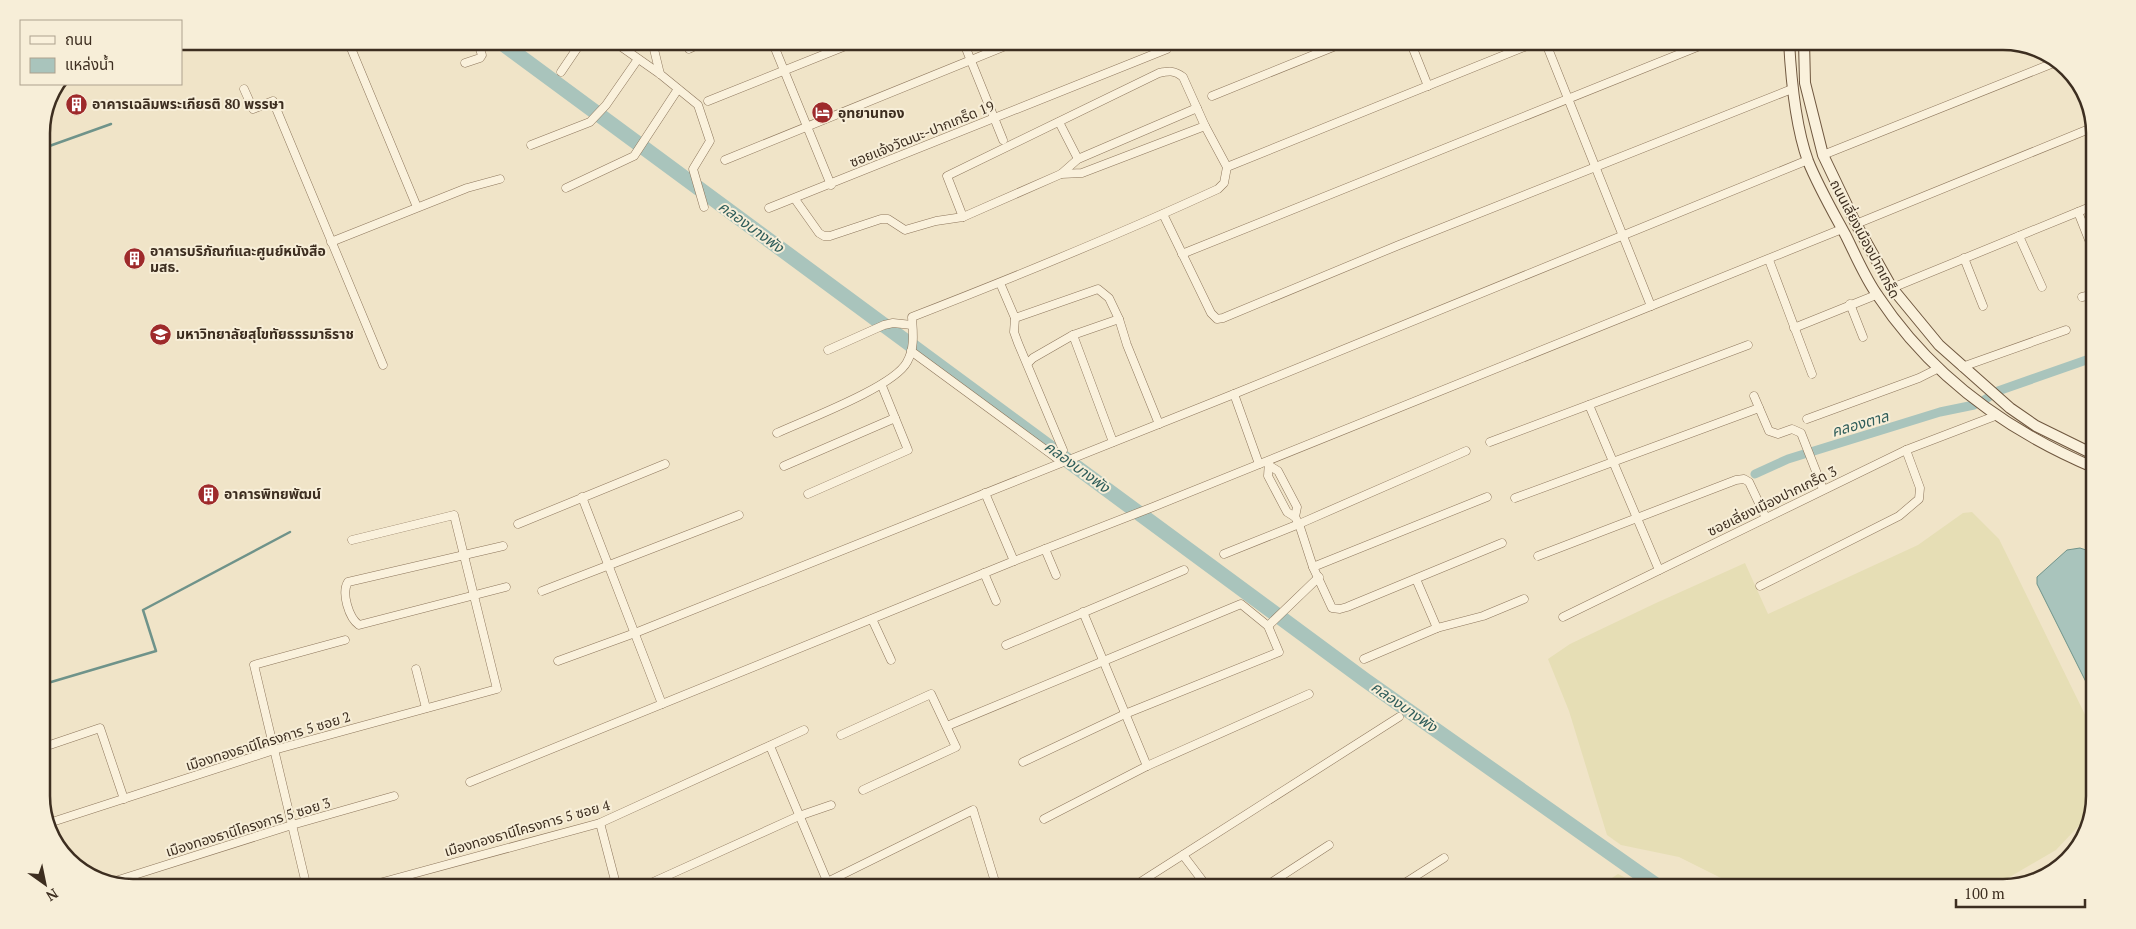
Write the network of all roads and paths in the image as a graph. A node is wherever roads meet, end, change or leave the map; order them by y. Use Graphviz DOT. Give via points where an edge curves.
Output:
graph roads {
  1 [pos="352,50"];
  2 [pos="480,50"];
  3 [pos="576,50"];
  4 [pos="626,50"];
  5 [pos="654,50"];
  6 [pos="776,50"];
  7 [pos="836,50"];
  8 [pos="967,50"];
  9 [pos="997,50"];
  10 [pos="1163,50"];
  11 [pos="1326,50"];
  12 [pos="1414,50"];
  13 [pos="1517,50"];
  14 [pos="1549,50"];
  15 [pos="1690,50"];
  16 [pos="1790,50"];
  17 [pos="1804,50"];
  18 [pos="638,59"];
  19 [pos="971,61"];
  20 [pos="465,63"];
  21 [pos="2050,64"];
  22 [pos="784,71"];
  23 [pos="561,72"];
  24 [pos="660,74"];
  25 [pos="1428,86"];
  26 [pos="1792,88"];
  27 [pos="244,89"];
  28 [pos="678,89"];
  29 [pos="1212,96"];
  30 [pos="1570,100"];
  31 [pos="708,101"];
  32 [pos="1198,108"];
  33 [pos="994,118"];
  34 [pos="1059,122"];
  35 [pos="1205,126"];
  36 [pos="807,127"];
  37 [pos="2086,130"];
  38 [pos="1003,140"];
  39 [pos="531,145"];
  40 [pos="1823,155"];
  41 [pos="1078,159"];
  42 [pos="725,160"];
  43 [pos="1808,160"];
  44 [pos="1597,166"];
  45 [pos="1227,167"];
  46 [pos="1061,174"];
  47 [pos="500,179"];
  48 [pos="830,185"];
  49 [pos="566,188"];
  50 [pos="796,202"];
  51 [pos="417,207"];
  52 [pos="704,208"];
  53 [pos="769,208"];
  54 [pos="2086,209"];
  55 [pos="2078,212"];
  56 [pos="1163,214"];
  57 [pos="963,217"];
  58 [pos="1856,224"];
  59 [pos="1842,229"];
  60 [pos="2086,232"];
  61 [pos="1624,236"];
  62 [pos="2019,236"];
  63 [pos="331,242"];
  64 [pos="1182,254"];
  65 [pos="1964,258"];
  66 [pos="1769,260"];
  67 [pos="1000,283"];
  68 [pos="2042,287"];
  69 [pos="1892,288"];
  70 [pos="1876,295"];
  71 [pos="2086,296"];
  72 [pos="2082,297"];
  73 [pos="1850,304"];
  74 [pos="1651,306"];
  75 [pos="1983,306"];
  76 [pos="1015,318"];
  77 [pos="1119,319"];
  78 [pos="912,325"];
  79 [pos="1794,328"];
  80 [pos="2066,330"];
  81 [pos="1073,335"];
  82 [pos="1863,337"];
  83 [pos="1748,345"];
  84 [pos="828,350"];
  85 [pos="911,351"];
  86 [pos="1028,363"];
  87 [pos="383,365"];
  88 [pos="1962,367"];
  89 [pos="1938,368"];
  90 [pos="1812,374"];
  91 [pos="882,386"];
  92 [pos="1234,394"];
  93 [pos="1754,396"];
  94 [pos="1589,405"];
  95 [pos="1759,408"];
  96 [pos="1995,416"];
  97 [pos="895,418"];
  98 [pos="1807,419"];
  99 [pos="1159,424"];
  100 [pos="777,433"];
  101 [pos="1113,442"];
  102 [pos="1490,442"];
  103 [pos="1063,450"];
  104 [pos="1466,450"];
  105 [pos="1906,450"];
  106 [pos="2086,451"];
  107 [pos="1062,462"];
  108 [pos="1613,462"];
  109 [pos="665,464"];
  110 [pos="1259,464"];
  111 [pos="1270,464"];
  112 [pos="2086,464"];
  113 [pos="784,466"];
  114 [pos="1823,489"];
  115 [pos="986,493"];
  116 [pos="808,494"];
  117 [pos="582,497"];
  118 [pos="1486,497"];
  119 [pos="1515,498"];
  120 [pos="739,515"];
  121 [pos="1637,517"];
  122 [pos="1766,518"];
  123 [pos="1297,520"];
  124 [pos="518,524"];
  125 [pos="352,540"];
  126 [pos="1502,543"];
  127 [pos="503,546"];
  128 [pos="1045,549"];
  129 [pos="1224,554"];
  130 [pos="465,556"];
  131 [pos="1538,556"];
  132 [pos="1014,561"];
  133 [pos="608,566"];
  134 [pos="1313,568"];
  135 [pos="1184,570"];
  136 [pos="1659,570"];
  137 [pos="984,574"];
  138 [pos="1056,575"];
  139 [pos="1318,577"];
  140 [pos="1416,579"];
  141 [pos="1760,586"];
  142 [pos="506,587"];
  143 [pos="542,591"];
  144 [pos="474,595"];
  145 [pos="1524,599"];
  146 [pos="996,601"];
  147 [pos="1083,612"];
  148 [pos="1563,617"];
  149 [pos="872,619"];
  150 [pos="1268,626"];
  151 [pos="1436,628"];
  152 [pos="635,633"];
  153 [pos="345,640"];
  154 [pos="1006,644"];
  155 [pos="1364,659"];
  156 [pos="891,660"];
  157 [pos="558,661"];
  158 [pos="1104,661"];
  159 [pos="416,669"];
  160 [pos="1309,694"];
  161 [pos="662,704"];
  162 [pos="426,708"];
  163 [pos="1125,714"];
  164 [pos="1398,717"];
  165 [pos="947,726"];
  166 [pos="804,730"];
  167 [pos="841,735"];
  168 [pos="50,745"];
  169 [pos="770,746"];
  170 [pos="274,750"];
  171 [pos="1023,762"];
  172 [pos="1147,766"];
  173 [pos="470,782"];
  174 [pos="862,790"];
  175 [pos="394,796"];
  176 [pos="124,799"];
  177 [pos="831,805"];
  178 [pos="799,816"];
  179 [pos="1044,819"];
  180 [pos="54,821"];
  181 [pos="600,823"];
  182 [pos="292,825"];
  183 [pos="1329,845"];
  184 [pos="1183,855"];
  185 [pos="1444,858"];
  186 [pos="125,878"];
  187 [pos="305,879"];
  188 [pos="394,879"];
  189 [pos="615,879"];
  190 [pos="660,879"];
  191 [pos="826,879"];
  192 [pos="840,879"];
  193 [pos="994,879"];
  194 [pos="1145,879"];
  195 [pos="1201,879"];
  196 [pos="1277,879"];
  197 [pos="1411,879"];
  1 -- 51 [label="street"];
  2 -- 20 [label="street" via="480,58"];
  3 -- 23 [label="street"];
  4 -- 18 [label="street"];
  5 -- 24 [label="street"];
  6 -- 22 [label="street"];
  7 -- 22 [label="street"];
  8 -- 19 [label="street"];
  9 -- 19 [label="street"];
  10 -- 33 [label="street, ซอยแจ้งวัฒนะ-ปากเกร็ด 19"];
  11 -- 29 [label="street"];
  12 -- 25 [label="street"];
  13 -- 25 [label="street"];
  14 -- 30 [label="street"];
  15 -- 30 [label="street"];
  16 -- 26 [label="main road, ถนนเลี่ยงเมืองปากเกร็ด"];
  17 -- 40 [label="main road, ถนนเลี่ยงเมืองปากเกร็ด" via="1805,82"];
  18 -- 24 [label="street"];
  18 -- 39 [label="street" via="590,122"];
  19 -- 33 [label="street"];
  19 -- 36 [label="street"];
  21 -- 40 [label="street"];
  22 -- 31 [label="street"];
  22 -- 36 [label="street"];
  24 -- 28 [label="street"];
  25 -- 45 [label="street"];
  26 -- 43 [label="main road, ถนนเลี่ยงเมืองปากเกร็ด"];
  26 -- 44 [label="street"];
  27 -- 63 [label="street" via="253,109 273,101"];
  28 -- 49 [label="street" via="634,156"];
  28 -- 52 [label="street" via="698,105 710,141 694,169"];
  30 -- 44 [label="street"];
  30 -- 64 [label="street"];
  32 -- 34 [label="street" via="1183,77 1170,71"];
  32 -- 35 [label="street"];
  32 -- 41 [label="street"];
  33 -- 38 [label="street"];
  33 -- 48 [label="street, ซอยแจ้งวัฒนะ-ปากเกร็ด 19"];
  34 -- 41 [label="street"];
  34 -- 57 [label="street" via="947,176"];
  35 -- 45 [label="street"];
  35 -- 46 [label="street" via="1082,173"];
  36 -- 42 [label="street"];
  36 -- 48 [label="street"];
  37 -- 58 [label="street"];
  40 -- 58 [label="main road, ถนนเลี่ยงเมืองปากเกร็ด"];
  41 -- 46 [label="street"];
  43 -- 59 [label="main road, ถนนเลี่ยงเมืองปากเกร็ด"];
  43 -- 61 [label="street"];
  44 -- 61 [label="street"];
  44 -- 64 [label="street" via="1223,318 1217,319 1211,313"];
  45 -- 56 [label="street" via="1224,183 1218,189"];
  46 -- 57 [label="street"];
  47 -- 51 [label="street"];
  48 -- 53 [label="street, ซอยแจ้งวัฒนะ-ปากเกร็ด 19"];
  50 -- 57 [label="street" via="824,236 882,218 906,230"];
  51 -- 63 [label="street"];
  54 -- 55 [label="street"];
  55 -- 60 [label="street"];
  55 -- 62 [label="street"];
  56 -- 64 [label="street"];
  56 -- 67 [label="street"];
  58 -- 69 [label="main road, ถนนเลี่ยงเมืองปากเกร็ด"];
  59 -- 66 [label="street"];
  59 -- 70 [label="main road, ถนนเลี่ยงเมืองปากเกร็ด"];
  61 -- 74 [label="street"];
  61 -- 92 [label="street"];
  62 -- 65 [label="street"];
  62 -- 68 [label="street"];
  63 -- 87 [label="street"];
  65 -- 69 [label="street"];
  65 -- 75 [label="street"];
  66 -- 74 [label="street"];
  66 -- 79 [label="street"];
  67 -- 76 [label="street"];
  67 -- 78 [label="street" via="912,317"];
  69 -- 88 [label="main road, ถนนเลี่ยงเมืองปากเกร็ด" via="1939,345"];
  70 -- 73 [label="street"];
  70 -- 89 [label="main road, ถนนเลี่ยงเมืองปากเกร็ด" via="1906,335"];
  71 -- 72 [label="street"];
  73 -- 79 [label="street"];
  73 -- 82 [label="street"];
  74 -- 111 [label="street"];
  76 -- 77 [label="street" via="1098,289 1109,298"];
  76 -- 86 [label="street" via="1014,332"];
  77 -- 81 [label="street"];
  77 -- 99 [label="street"];
  78 -- 84 [label="street" via="893,323 881,326"];
  78 -- 85 [label="street" via="914,342"];
  79 -- 90 [label="street"];
  80 -- 88 [label="street"];
  81 -- 86 [label="street"];
  81 -- 101 [label="street"];
  83 -- 94 [label="street"];
  85 -- 91 [label="street" via="907,363"];
  85 -- 107 [label="street"];
  86 -- 103 [label="street"];
  88 -- 106 [label="main road, ถนนเลี่ยงเมืองปากเกร็ด" via="2036,426"];
  89 -- 96 [label="main road, ถนนเลี่ยงเมืองปากเกร็ด"];
  89 -- 98 [label="street"];
  91 -- 97 [label="street"];
  91 -- 100 [label="street"];
  92 -- 99 [label="street"];
  92 -- 110 [label="street"];
  93 -- 95 [label="street"];
  94 -- 102 [label="street"];
  94 -- 108 [label="street"];
  95 -- 108 [label="street"];
  95 -- 114 [label="street" via="1767,428 1773,433 1792,429 1801,433"];
  96 -- 105 [label="street, ซอยเลี่ยงเมืองปากเกร็ด 3"];
  96 -- 112 [label="main road, ถนนเลี่ยงเมืองปากเกร็ด" via="2025,435"];
  97 -- 113 [label="street"];
  97 -- 116 [label="street" via="908,450"];
  99 -- 101 [label="street"];
  101 -- 107 [label="street"];
  104 -- 123 [label="street"];
  105 -- 114 [label="street, ซอยเลี่ยงเมืองปากเกร็ด 3"];
  105 -- 141 [label="street" via="1920,488 1919,499 1899,516"];
  107 -- 115 [label="street"];
  108 -- 119 [label="street"];
  108 -- 121 [label="street"];
  109 -- 117 [label="street"];
  110 -- 111 [label="street"];
  110 -- 128 [label="street"];
  111 -- 123 [label="street" via="1268,476 1287,512"];
  114 -- 122 [label="street, ซอยเลี่ยงเมืองปากเกร็ด 3"];
  115 -- 132 [label="street"];
  115 -- 152 [label="street"];
  117 -- 124 [label="street"];
  117 -- 133 [label="street"];
  118 -- 134 [label="street"];
  120 -- 133 [label="street"];
  121 -- 122 [label="street" via="1744,479 1749,482"];
  121 -- 131 [label="street"];
  121 -- 136 [label="street"];
  122 -- 136 [label="street, ซอยเลี่ยงเมืองปากเกร็ด 3"];
  123 -- 129 [label="street"];
  123 -- 134 [label="street"];
  125 -- 130 [label="street" via="454,515"];
  126 -- 140 [label="street"];
  127 -- 130 [label="street"];
  128 -- 132 [label="street"];
  128 -- 138 [label="street"];
  130 -- 144 [label="street"];
  130 -- 144 [label="street" via="348,582 345,588 347,603 359,625"];
  132 -- 137 [label="street"];
  133 -- 143 [label="street"];
  133 -- 152 [label="street"];
  134 -- 139 [label="street"];
  135 -- 147 [label="street"];
  136 -- 148 [label="street, ซอยเลี่ยงเมืองปากเกร็ด 3"];
  137 -- 146 [label="street"];
  137 -- 149 [label="street"];
  139 -- 140 [label="street" via="1332,608 1340,609"];
  139 -- 150 [label="street"];
  140 -- 151 [label="street"];
  142 -- 144 [label="street"];
  144 -- 162 [label="street, เมืองทองธานีโครงการ 5 ซอย 2" via="497,689"];
  145 -- 151 [label="street" via="1483,616"];
  147 -- 154 [label="street"];
  147 -- 158 [label="street"];
  149 -- 156 [label="street"];
  149 -- 161 [label="street"];
  150 -- 158 [label="street" via="1241,604"];
  150 -- 163 [label="street" via="1279,652"];
  151 -- 155 [label="street"];
  152 -- 157 [label="street"];
  152 -- 161 [label="street"];
  153 -- 170 [label="street" via="254,664"];
  158 -- 163 [label="street"];
  158 -- 165 [label="street"];
  159 -- 162 [label="street"];
  160 -- 172 [label="street"];
  161 -- 173 [label="street"];
  162 -- 170 [label="street, เมืองทองธานีโครงการ 5 ซอย 2"];
  163 -- 171 [label="street"];
  163 -- 172 [label="street"];
  164 -- 184 [label="street"];
  165 -- 167 [label="street" via="930,694"];
  165 -- 174 [label="street" via="956,747"];
  166 -- 169 [label="street, เมืองทองธานีโครงการ 5 ซอย 4"];
  168 -- 176 [label="street" via="100,728"];
  169 -- 178 [label="street"];
  169 -- 181 [label="street, เมืองทองธานีโครงการ 5 ซอย 4"];
  170 -- 176 [label="street, เมืองทองธานีโครงการ 5 ซอย 2"];
  170 -- 182 [label="street"];
  172 -- 179 [label="street"];
  175 -- 182 [label="street, เมืองทองธานีโครงการ 5 ซอย 3"];
  176 -- 180 [label="street, เมืองทองธานีโครงการ 5 ซอย 2"];
  177 -- 178 [label="street"];
  178 -- 190 [label="street"];
  178 -- 191 [label="street"];
  181 -- 188 [label="street, เมืองทองธานีโครงการ 5 ซอย 4"];
  181 -- 189 [label="street"];
  182 -- 186 [label="street, เมืองทองธานีโครงการ 5 ซอย 3"];
  182 -- 187 [label="street"];
  183 -- 196 [label="street"];
  184 -- 194 [label="street"];
  184 -- 195 [label="street"];
  185 -- 197 [label="street"];
  192 -- 193 [label="street" via="972,810"];
}
